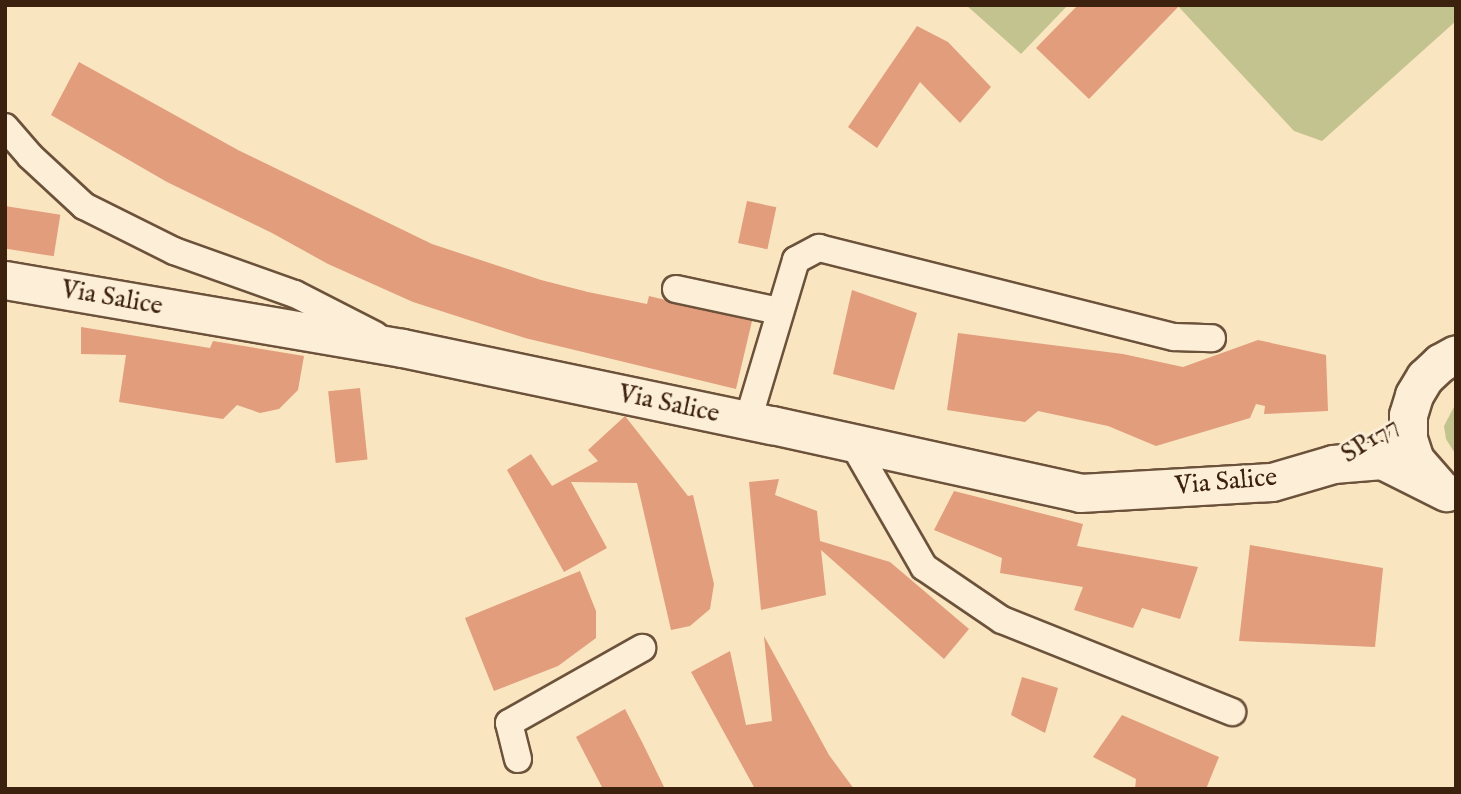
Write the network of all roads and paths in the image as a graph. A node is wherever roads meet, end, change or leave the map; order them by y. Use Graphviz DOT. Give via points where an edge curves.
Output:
graph roads {
  1 [pos="5,128"];
  2 [pos="5,280"];
  3 [pos="676,289"];
  4 [pos="779,311"];
  5 [pos="1212,338"];
  6 [pos="402,348"];
  7 [pos="1456,355"];
  8 [pos="1408,415"];
  9 [pos="748,420"];
  10 [pos="852,442"];
  11 [pos="1332,464"];
  12 [pos="1451,494"];
  13 [pos="642,648"];
  14 [pos="1231,712"];
  15 [pos="518,759"];
  1 -- 6 [label="street" via="84,206 174,251 295,294"];
  2 -- 6 [label="main road, Via Salice"];
  3 -- 4 [label="street"];
  4 -- 5 [label="street" via="796,260 819,248 1174,337"];
  4 -- 9 [label="street"];
  6 -- 9 [label="main road, Via Salice"];
  7 -- 8 [label="main road" via="1424,377"];
  8 -- 11 [label="main road, SP177"];
  8 -- 12 [label="main road" via="1408,438 1415,460 1428,478"];
  9 -- 10 [label="main road, Via Salice"];
  10 -- 11 [label="main road, Via Salice" via="1080,493 1272,482"];
  10 -- 14 [label="street" via="924,567 1002,620"];
  11 -- 12 [label="main road" via="1382,460"];
  13 -- 15 [label="street" via="509,723"];
}
